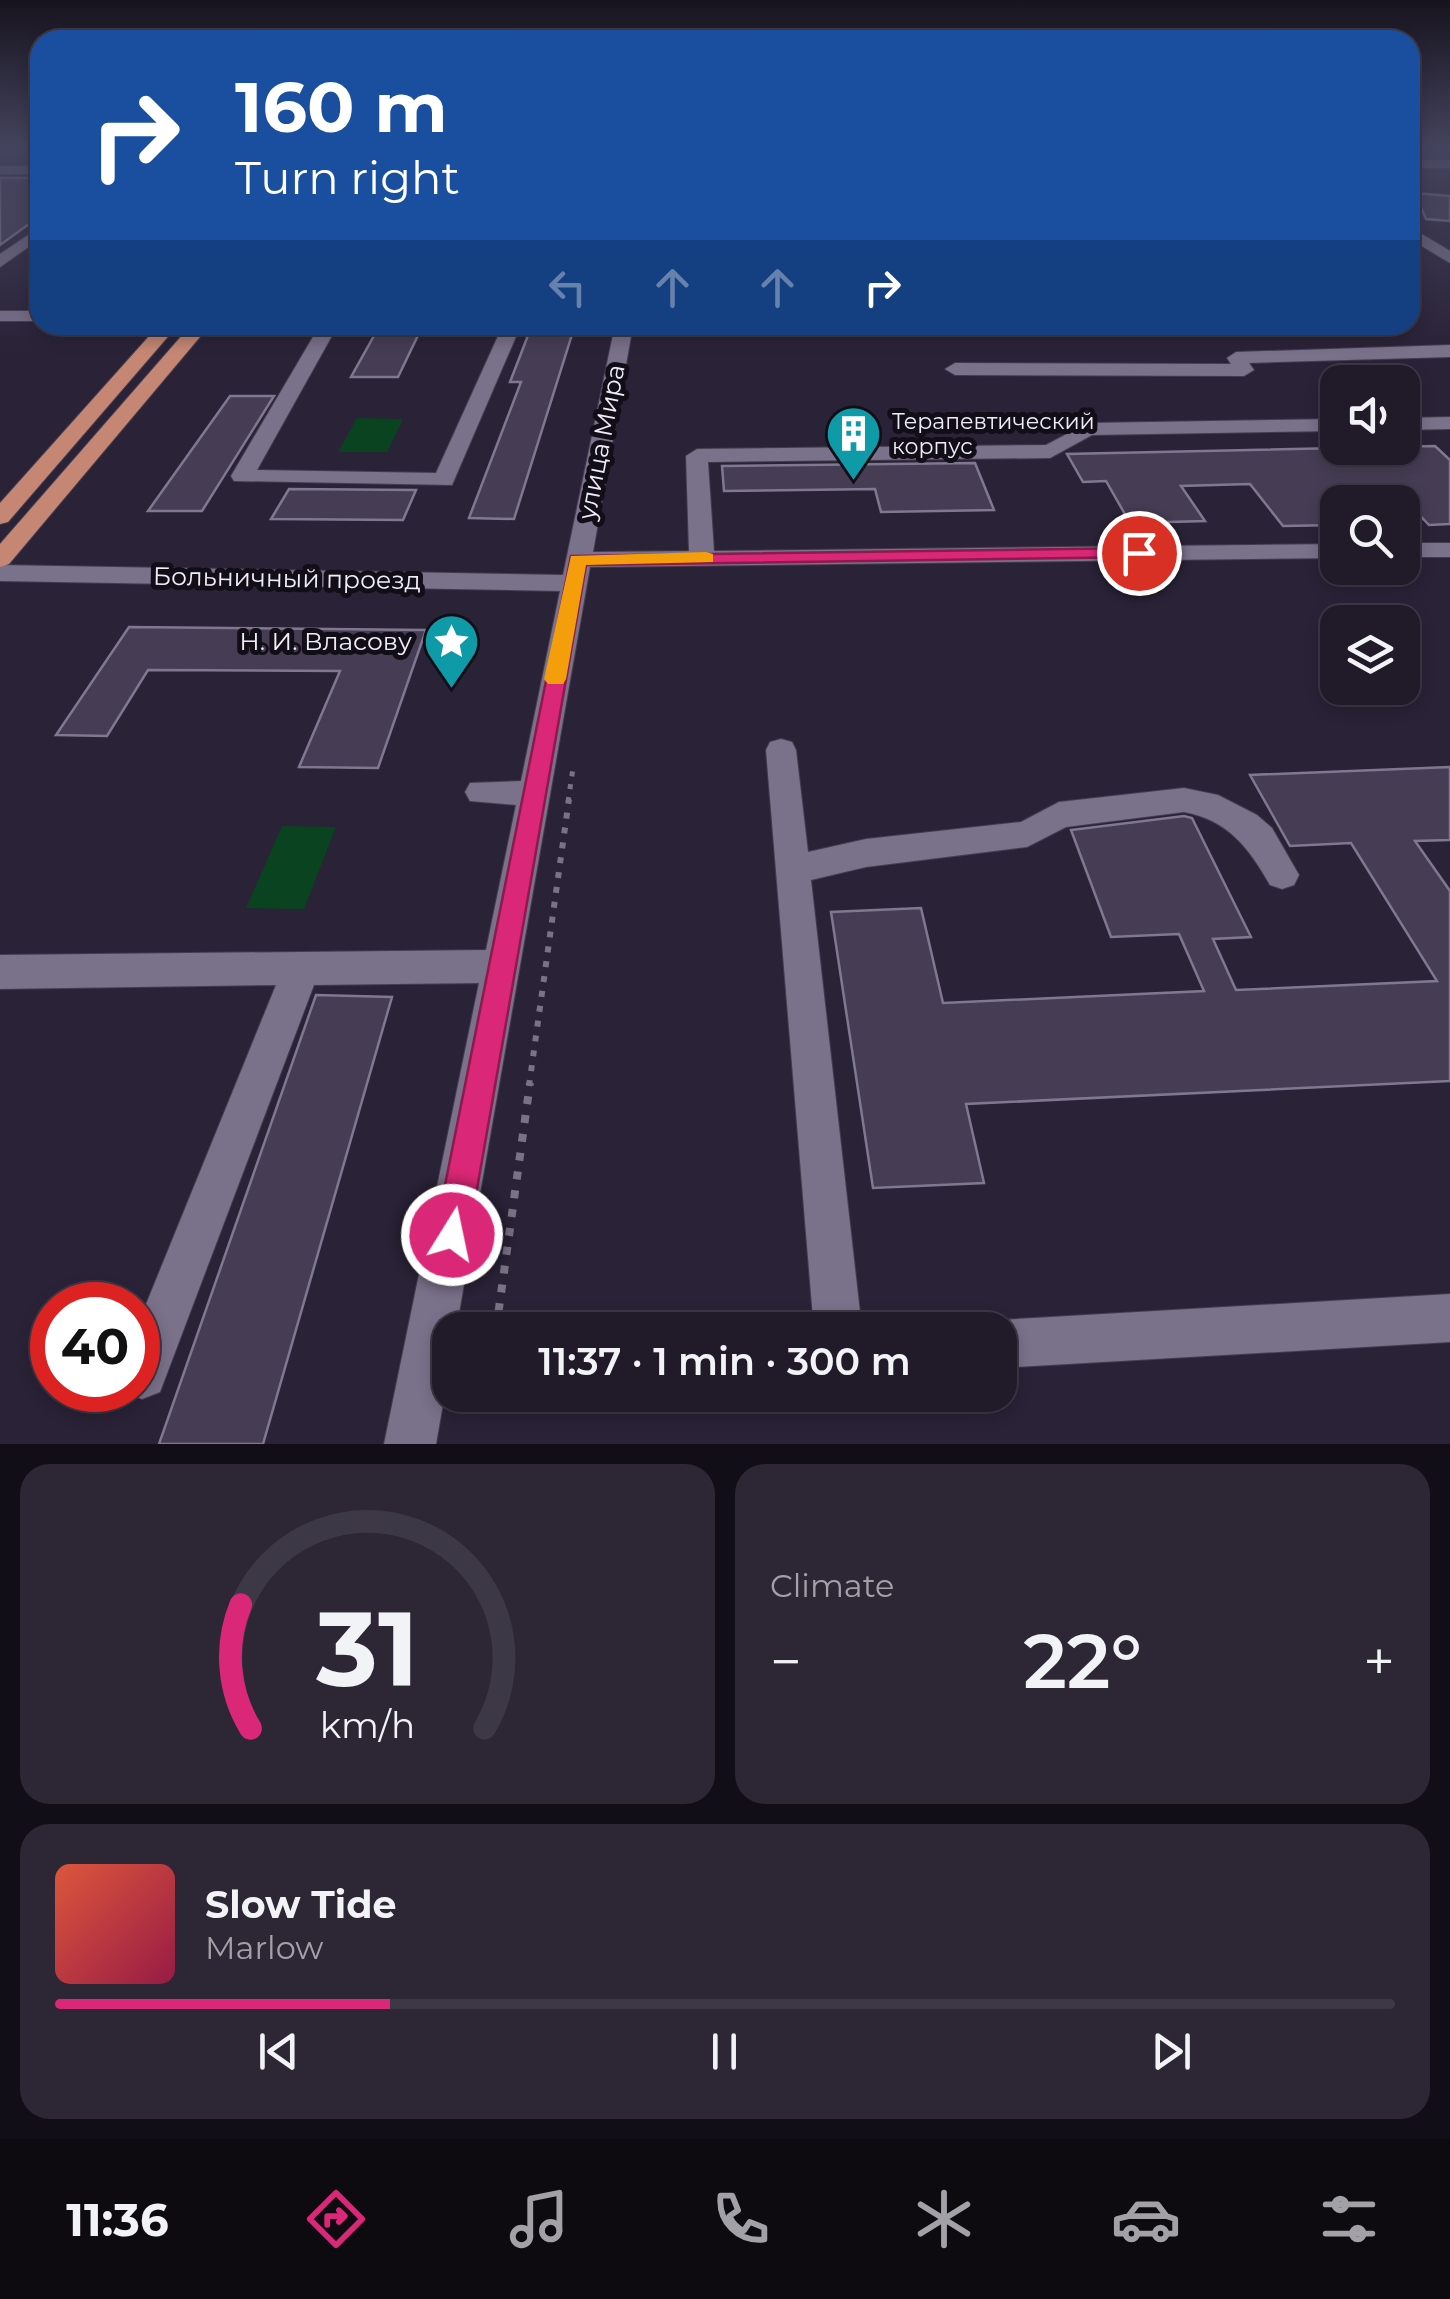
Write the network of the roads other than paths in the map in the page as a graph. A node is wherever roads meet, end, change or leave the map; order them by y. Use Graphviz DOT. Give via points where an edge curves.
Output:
graph roads {
  1 [pos="13,230"];
  2 [pos="30,230"];
  3 [pos="30,238"];
  4 [pos="1420,238"];
  5 [pos="1450,258"];
  6 [pos="0,264"];
  7 [pos="27,264"];
  8 [pos="0,316"];
  9 [pos="30,317"];
  10 [pos="161,335"];
  11 [pos="193,335"];
  12 [pos="322,335"];
  13 [pos="508,335"];
  14 [pos="622,335"];
  15 [pos="1450,351"];
  16 [pos="955,369"];
  17 [pos="1450,423"];
  18 [pos="1420,424"];
  19 [pos="1320,425"];
  20 [pos="0,516"];
  21 [pos="1420,550"];
  22 [pos="1450,550"];
  23 [pos="1320,551"];
  24 [pos="702,558"];
  25 [pos="2,559"];
  26 [pos="576,571"];
  27 [pos="781,750"];
  28 [pos="482,792"];
  29 [pos="534,793"];
  30 [pos="792,870"];
  31 [pos="1282,875"];
  32 [pos="502,966"];
  33 [pos="302,968"];
  34 [pos="0,972"];
  35 [pos="446,1312"];
  36 [pos="836,1312"];
  37 [pos="1450,1318"];
  38 [pos="160,1328"];
  39 [pos="1017,1343"];
  40 [pos="432,1375"];
  41 [pos="410,1444"];
  1 -- 2 [label="street"];
  3 -- 6 [label="street"];
  4 -- 5 [label="street"];
  6 -- 7 [label="street"];
  8 -- 9 [label="street"];
  10 -- 20 [label="main road"];
  11 -- 25 [label="main road"];
  12 -- 13 [label="street" via="242,476 444,480"];
  14 -- 26 [label="street, улица Мира"];
  15 -- 16 [label="street" via="1236,358 1244,370"];
  17 -- 18 [label="street"];
  19 -- 24 [label="street" via="1088,429 1050,450 697,456"];
  21 -- 22 [label="street"];
  23 -- 24 [label="street, Больничный проезд"];
  24 -- 26 [label="street, Больничный проезд"];
  25 -- 26 [label="street, Больничный проезд"];
  26 -- 29 [label="street, улица Мира"];
  27 -- 30 [label="street"];
  28 -- 29 [label="street"];
  29 -- 32 [label="street, улица Мира"];
  30 -- 31 [label="street" via="866,853 1027,834 1059,815 1184,800 1244,824"];
  30 -- 36 [label="street"];
  32 -- 33 [label="street"];
  32 -- 35 [label="street, улица Мира"];
  33 -- 34 [label="street"];
  33 -- 38 [label="street"];
  37 -- 39 [label="street"];
  40 -- 41 [label="street, улица Мира"];
}
